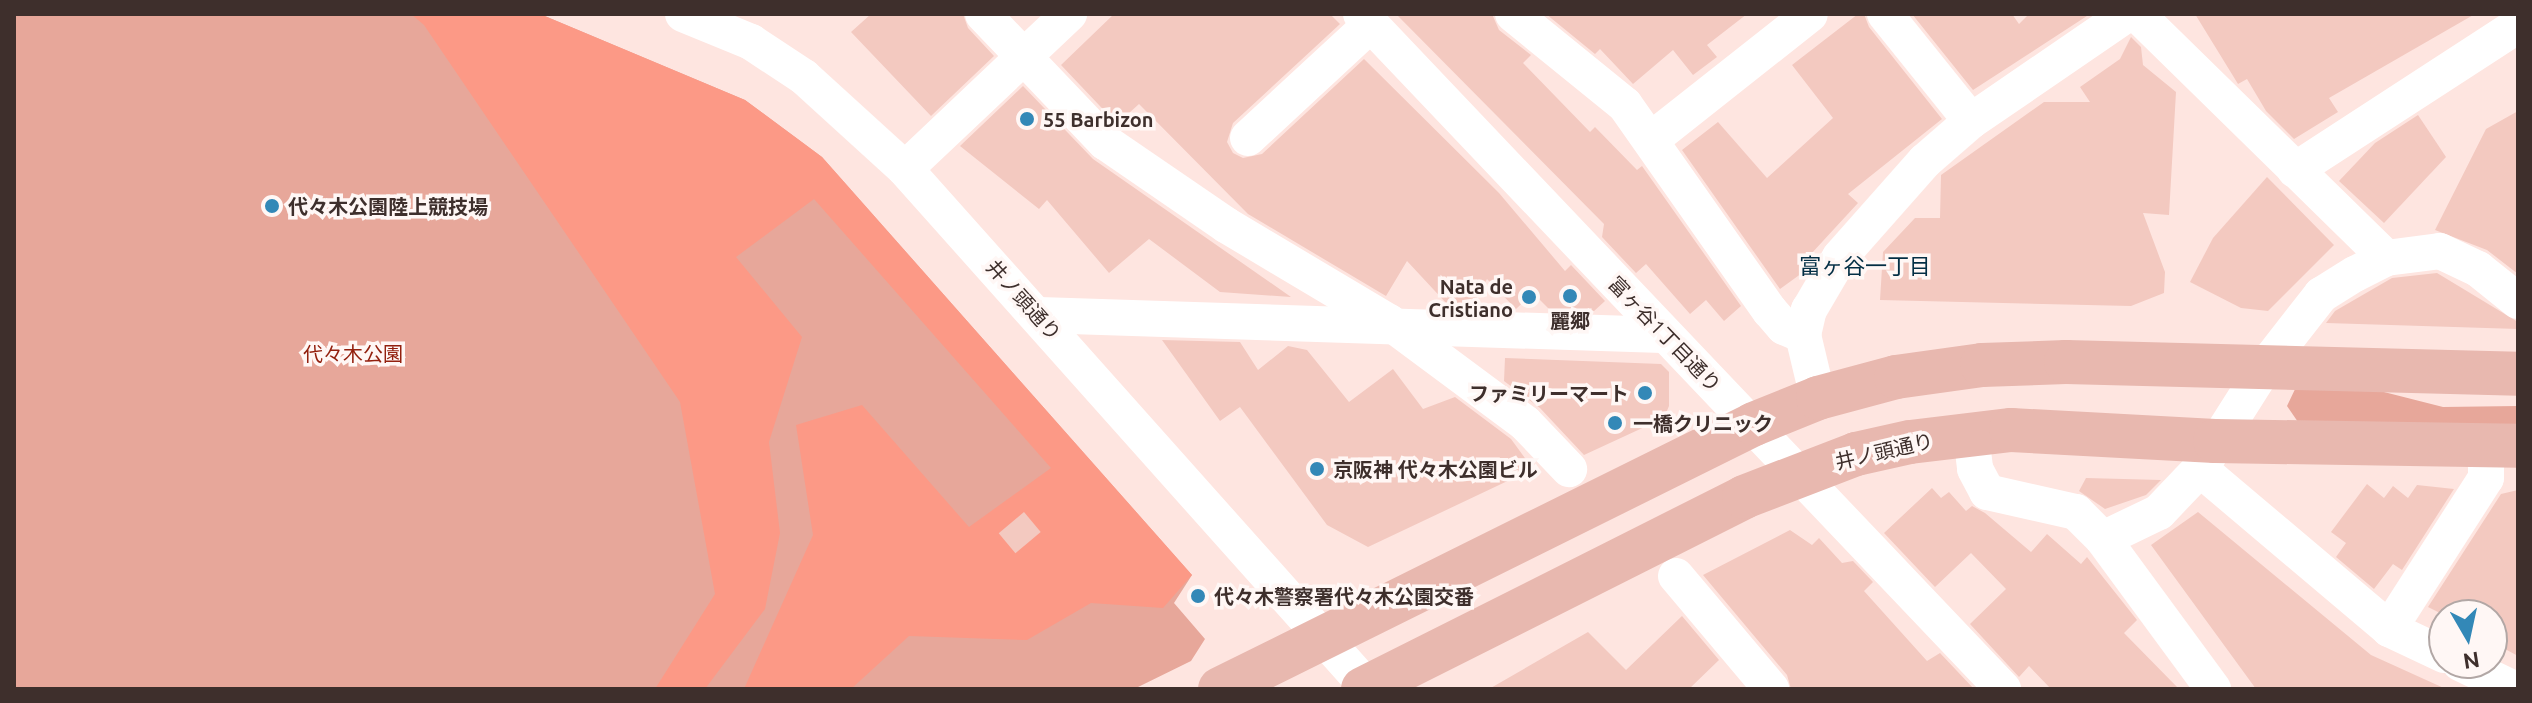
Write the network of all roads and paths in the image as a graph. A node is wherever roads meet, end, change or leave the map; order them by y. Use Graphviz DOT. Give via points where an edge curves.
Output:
graph roads {
  1 [pos="683,14"];
  2 [pos="983,14"];
  3 [pos="1069,14"];
  4 [pos="1513,14"];
  5 [pos="1810,14"];
  6 [pos="1885,14"];
  7 [pos="2127,14"];
  8 [pos="2137,14"];
  9 [pos="1366,19"];
  10 [pos="2518,25"];
  11 [pos="1022,56"];
  12 [pos="1971,121"];
  13 [pos="1248,138"];
  14 [pos="1652,139"];
  15 [pos="905,169"];
  16 [pos="2295,170"];
  17 [pos="2386,258"];
  18 [pos="2518,301"];
  19 [pos="1039,315"];
  20 [pos="1389,322"];
  21 [pos="1663,335"];
  22 [pos="1803,335"];
  23 [pos="2264,368"];
  24 [pos="2518,374"];
  25 [pos="1818,398"];
  26 [pos="1754,424"];
  27 [pos="1971,435"];
  28 [pos="2502,446"];
  29 [pos="2208,455"];
  30 [pos="1569,469"];
  31 [pos="1797,473"];
  32 [pos="2103,539"];
  33 [pos="1676,576"];
  34 [pos="2389,629"];
  35 [pos="1321,639"];
  36 [pos="2428,647"];
  37 [pos="2493,679"];
  38 [pos="1755,684"];
  39 [pos="1366,688"];
  40 [pos="1220,689"];
  41 [pos="2003,689"];
  42 [pos="2213,689"];
  43 [pos="2514,689"];
  1 -- 15 [label="street, 井ノ頭通り" via="751,42 804,77"];
  2 -- 11 [label="street"];
  3 -- 11 [label="street"];
  4 -- 14 [label="street" via="1594,76"];
  5 -- 14 [label="street"];
  6 -- 12 [label="street"];
  7 -- 12 [label="street"];
  8 -- 16 [label="street"];
  9 -- 13 [label="street"];
  9 -- 21 [label="street, 富ヶ谷1丁目通り"];
  10 -- 16 [label="street"];
  11 -- 15 [label="street"];
  11 -- 20 [label="street" via="1132,164"];
  12 -- 22 [label="street" via="1925,161 1840,257 1809,310"];
  14 -- 22 [label="street" via="1770,311 1784,327"];
  15 -- 19 [label="street, 井ノ頭通り"];
  16 -- 17 [label="street"];
  17 -- 18 [label="street" via="2440,251 2478,269"];
  17 -- 23 [label="street" via="2321,295"];
  19 -- 20 [label="street"];
  19 -- 35 [label="street, 井ノ頭通り"];
  20 -- 21 [label="street"];
  20 -- 30 [label="street" via="1525,423"];
  21 -- 26 [label="street, 富ヶ谷1丁目通り"];
  22 -- 25 [label="street"];
  23 -- 24 [label="main road"];
  23 -- 25 [label="main road" via="1982,365 1896,377"];
  23 -- 29 [label="street"];
  25 -- 26 [label="main road"];
  26 -- 31 [label="street, 富ヶ谷1丁目通り"];
  26 -- 35 [label="main road"];
  27 -- 29 [label="main road, 井ノ頭通り" via="2051,430"];
  27 -- 31 [label="main road, 井ノ頭通り" via="1869,451"];
  27 -- 32 [label="street" via="1975,469 1987,492 2076,512"];
  28 -- 29 [label="main road, 井ノ頭通り"];
  28 -- 34 [label="street"];
  29 -- 32 [label="street" via="2159,512"];
  29 -- 34 [label="street"];
  31 -- 39 [label="main road, 井ノ頭通り"];
  31 -- 41 [label="street, 富ヶ谷1丁目通り"];
  32 -- 42 [label="street"];
  33 -- 38 [label="street"];
  34 -- 36 [label="street"];
  35 -- 39 [label="street, 井ノ頭通り"];
  35 -- 40 [label="main road"];
  37 -- 43 [label="street"];
}
